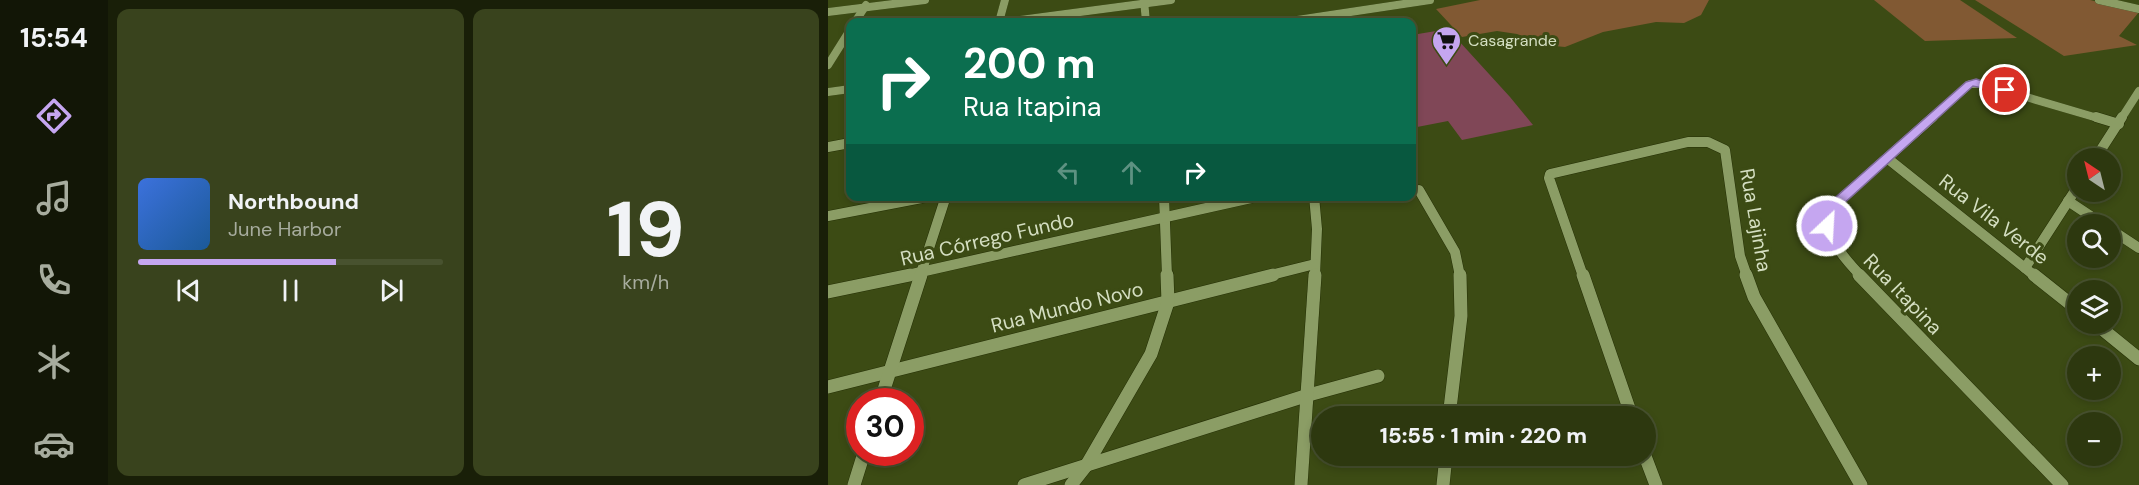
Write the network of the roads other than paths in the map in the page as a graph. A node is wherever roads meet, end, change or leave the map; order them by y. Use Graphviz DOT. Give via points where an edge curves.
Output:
graph roads {
  1 [pos="870,0"];
  2 [pos="925,0"];
  3 [pos="1005,0"];
  4 [pos="1171,0"];
  5 [pos="1430,0"];
  6 [pos="2099,0"];
  7 [pos="2116,0"];
  8 [pos="1413,1"];
  9 [pos="1144,2"];
  10 [pos="2139,4"];
  11 [pos="865,7"];
  12 [pos="2139,9"];
  13 [pos="828,12"];
  14 [pos="858,18"];
  15 [pos="1000,18"];
  16 [pos="1033,18"];
  17 [pos="1146,18"];
  18 [pos="1309,18"];
  19 [pos="846,37"];
  20 [pos="846,46"];
  21 [pos="840,47"];
  22 [pos="828,48"];
  23 [pos="828,65"];
  24 [pos="846,90"];
  25 [pos="2139,91"];
  26 [pos="828,92"];
  27 [pos="2119,124"];
  28 [pos="846,144"];
  29 [pos="828,147"];
  30 [pos="2103,148"];
  31 [pos="1887,158"];
  32 [pos="1419,190"];
  33 [pos="906,201"];
  34 [pos="944,201"];
  35 [pos="1165,201"];
  36 [pos="1235,201"];
  37 [pos="1315,201"];
  38 [pos="2067,202"];
  39 [pos="2070,202"];
  40 [pos="2088,214"];
  41 [pos="1166,215"];
  42 [pos="828,216"];
  43 [pos="2121,236"];
  44 [pos="2139,248"];
  45 [pos="1315,264"];
  46 [pos="2025,268"];
  47 [pos="922,273"];
  48 [pos="828,292"];
  49 [pos="2067,301"];
  50 [pos="1168,302"];
  51 [pos="2108,334"];
  52 [pos="2139,359"];
  53 [pos="890,372"];
  54 [pos="1378,376"];
  55 [pos="828,387"];
  56 [pos="885,388"];
  57 [pos="1305,396"];
  58 [pos="1450,406"];
  59 [pos="1628,406"];
  60 [pos="860,466"];
  61 [pos="1086,466"];
  62 [pos="1445,466"];
  63 [pos="1649,466"];
  64 [pos="854,485"];
  65 [pos="1024,485"];
  66 [pos="1071,485"];
  67 [pos="1301,485"];
  68 [pos="1443,485"];
  69 [pos="1656,485"];
  70 [pos="1861,485"];
  71 [pos="2062,485"];
  1 -- 11 [label="street"];
  2 -- 11 [label="street"];
  3 -- 15 [label="street"];
  4 -- 9 [label="street"];
  5 -- 8 [label="street"];
  6 -- 12 [label="street"];
  7 -- 10 [label="street"];
  8 -- 18 [label="street"];
  9 -- 16 [label="street"];
  9 -- 17 [label="street"];
  11 -- 13 [label="street"];
  11 -- 14 [label="street"];
  19 -- 21 [label="street"];
  20 -- 21 [label="street"];
  21 -- 22 [label="street"];
  21 -- 23 [label="street"];
  24 -- 26 [label="street"];
  25 -- 27 [label="street"];
  27 -- 30 [label="street"];
  27 -- 31 [label="street, Rua Itapina" via="1976,82"];
  28 -- 29 [label="street"];
  31 -- 46 [label="street, Rua Vila Verde"];
  31 -- 71 [label="street, Rua Itapina" via="1833,206 1827,226 1830,237 1849,264"];
  32 -- 58 [label="street" via="1455,252 1461,281"];
  33 -- 42 [label="street"];
  34 -- 47 [label="street"];
  35 -- 41 [label="street"];
  36 -- 41 [label="street, Rua Córrego Fundo"];
  37 -- 45 [label="street"];
  38 -- 46 [label="street"];
  39 -- 40 [label="street"];
  41 -- 47 [label="street, Rua Córrego Fundo"];
  41 -- 50 [label="street"];
  43 -- 44 [label="street"];
  45 -- 50 [label="street, Rua Mundo Novo"];
  45 -- 57 [label="street"];
  46 -- 49 [label="street, Rua Vila Verde"];
  47 -- 48 [label="street, Rua Córrego Fundo"];
  47 -- 53 [label="street"];
  50 -- 53 [label="street, Rua Mundo Novo"];
  50 -- 61 [label="street" via="1151,354"];
  51 -- 52 [label="street"];
  53 -- 55 [label="street, Rua Mundo Novo"];
  53 -- 56 [label="street"];
  54 -- 57 [label="street"];
  57 -- 61 [label="street"];
  57 -- 67 [label="street"];
  59 -- 70 [label="street, Rua Lajinha" via="1550,174 1688,142 1708,142 1725,150 1740,256 1754,297"];
  60 -- 64 [label="street"];
  61 -- 65 [label="street"];
  61 -- 66 [label="street"];
  62 -- 68 [label="street"];
  63 -- 69 [label="street"];
}
